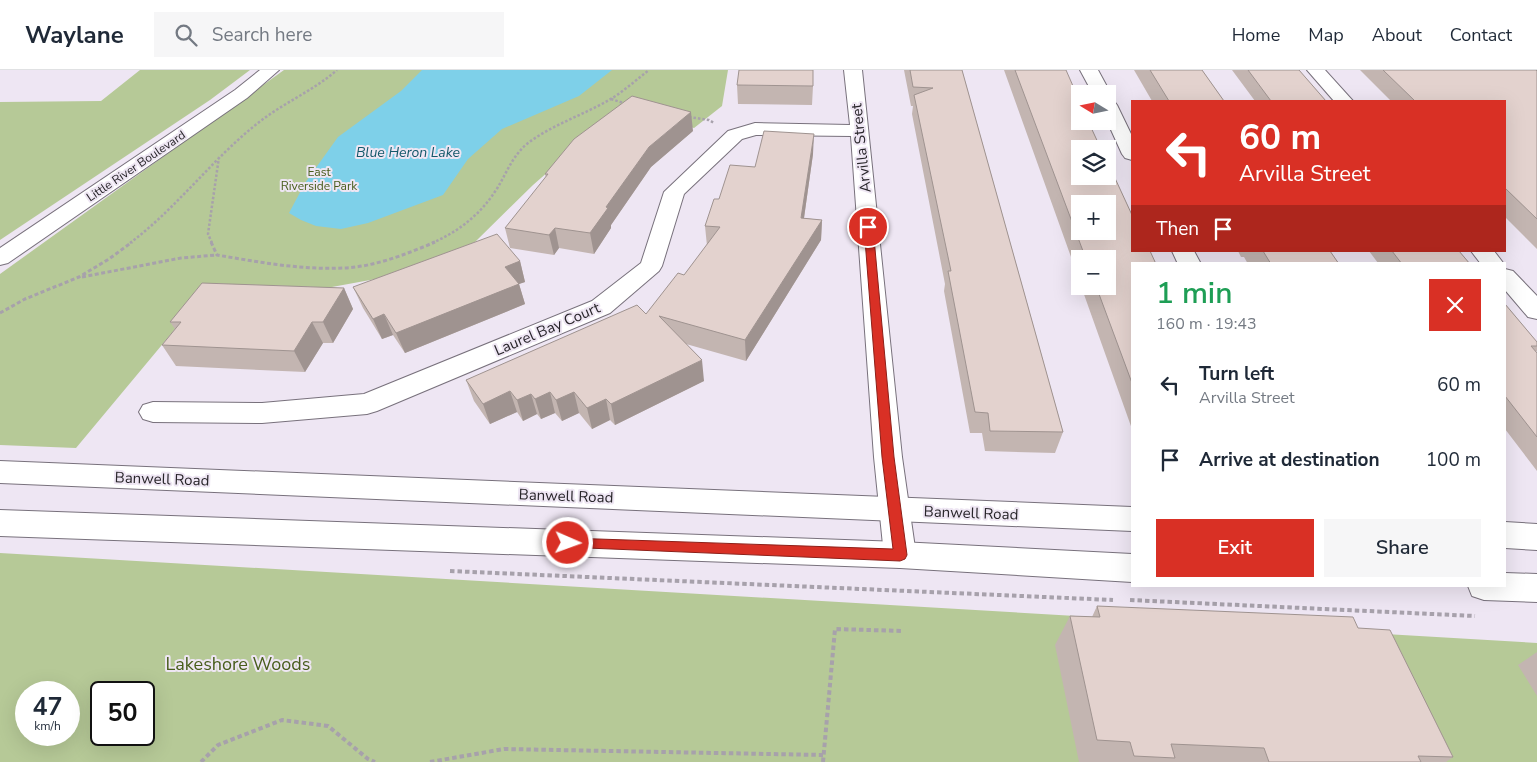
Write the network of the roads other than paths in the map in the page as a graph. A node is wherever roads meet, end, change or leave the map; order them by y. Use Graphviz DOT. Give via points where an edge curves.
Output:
graph roads {
  1 [pos="270,70"];
  2 [pos="853,70"];
  3 [pos="1089,70"];
  4 [pos="1316,70"];
  5 [pos="1097,85"];
  6 [pos="1343,100"];
  7 [pos="1116,121"];
  8 [pos="860,131"];
  9 [pos="1131,152"];
  10 [pos="1483,252"];
  11 [pos="0,258"];
  12 [pos="1492,262"];
  13 [pos="1506,277"];
  14 [pos="1537,311"];
  15 [pos="152,412"];
  16 [pos="0,472"];
  17 [pos="895,510"];
  18 [pos="1131,519"];
  19 [pos="0,523"];
  20 [pos="1506,535"];
  21 [pos="1537,536"];
  22 [pos="900,555"];
  23 [pos="1131,568"];
  24 [pos="1537,588"];
  25 [pos="1481,601"];
  1 -- 11 [label="street, Little River Boulevard" via="241,94"];
  2 -- 8 [label="street, Arvilla Street"];
  3 -- 5 [label="street"];
  4 -- 6 [label="street"];
  7 -- 9 [label="street"];
  8 -- 15 [label="street, Laurel Bay Court" via="755,129 735,135 674,192 650,266 601,307 367,404 262,413"];
  8 -- 17 [label="street, Arvilla Street"];
  10 -- 12 [label="street"];
  13 -- 14 [label="street"];
  16 -- 17 [label="street, Banwell Road"];
  17 -- 18 [label="street, Banwell Road"];
  17 -- 22 [label="street, Arvilla Street"];
  19 -- 22 [label="street"];
  20 -- 21 [label="street"];
  22 -- 23 [label="street"];
  24 -- 25 [label="street"];
}
